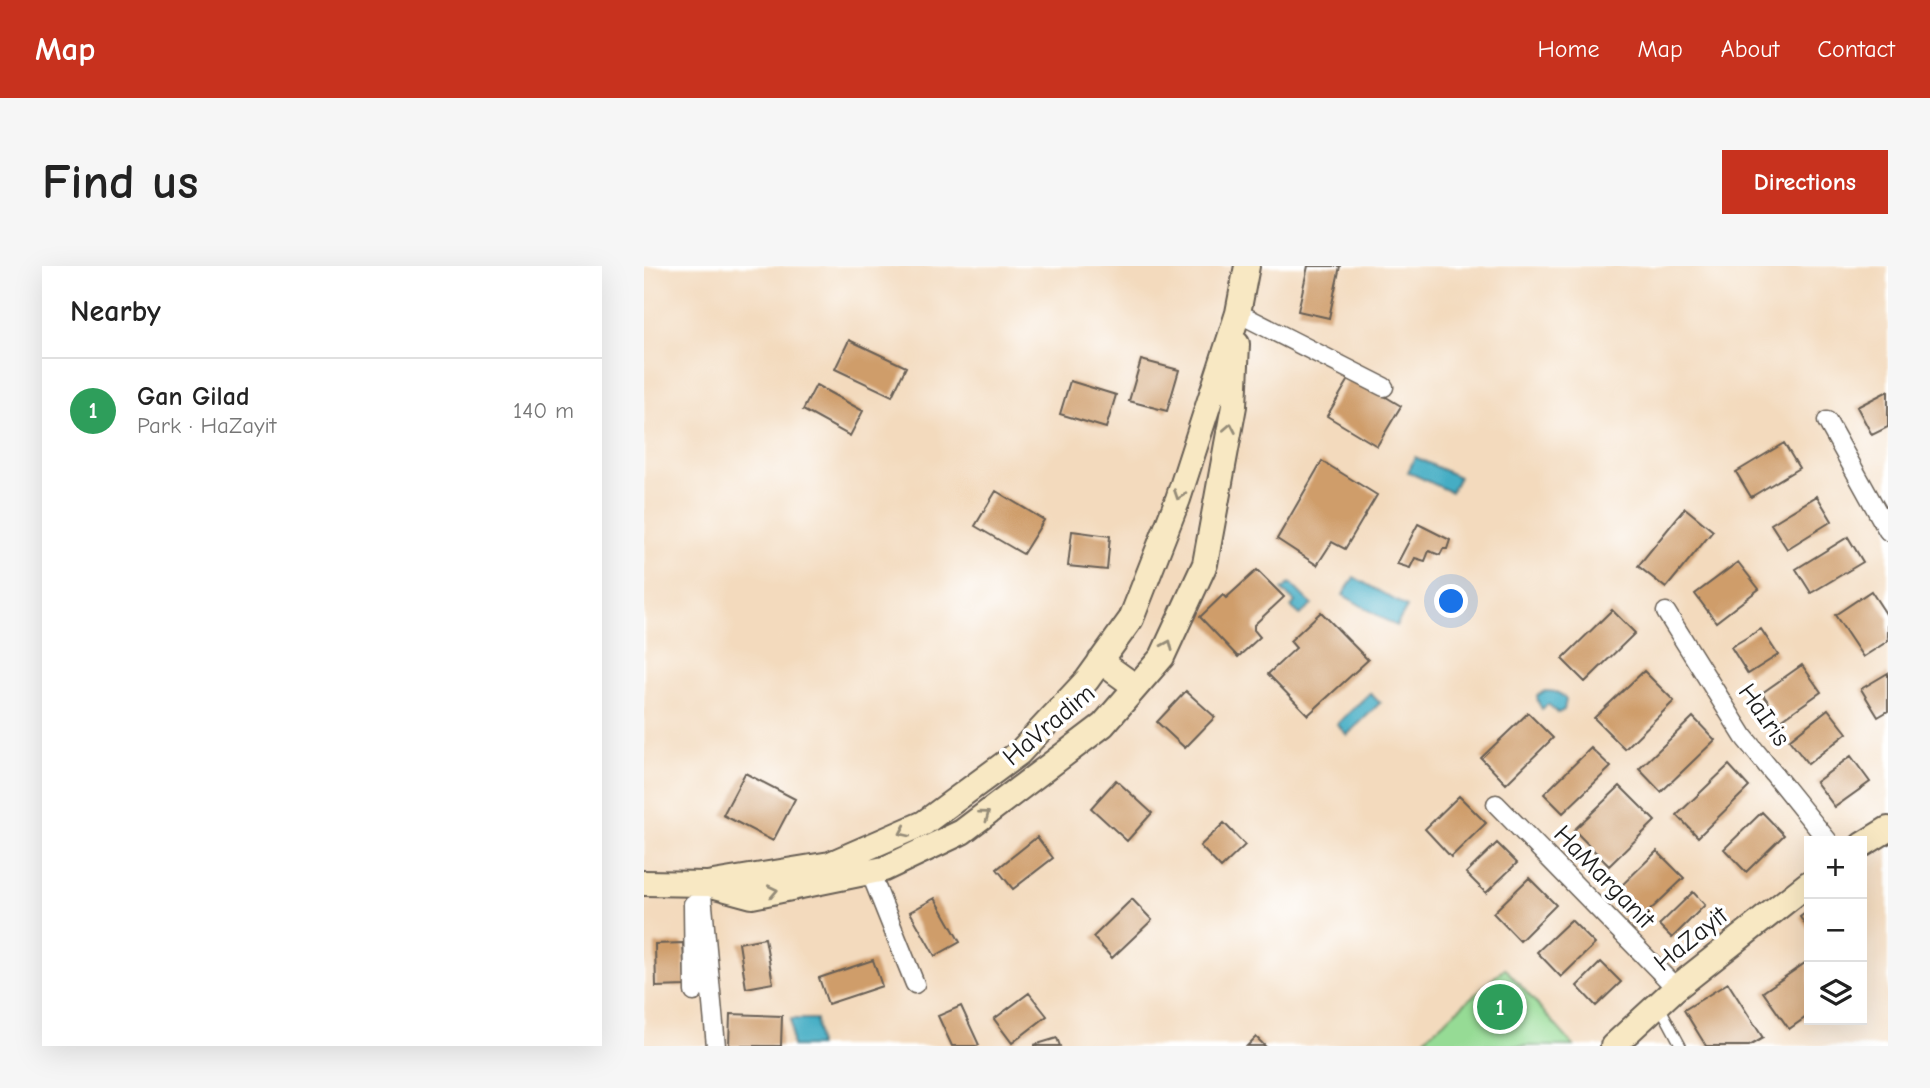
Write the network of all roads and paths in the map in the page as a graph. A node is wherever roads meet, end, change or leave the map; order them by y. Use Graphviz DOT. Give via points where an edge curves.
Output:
graph roads {
  1 [pos="1247,266"];
  2 [pos="1238,313"];
  3 [pos="1384,387"];
  4 [pos="1827,421"];
  5 [pos="1888,531"];
  6 [pos="1666,612"];
  7 [pos="1100,661"];
  8 [pos="1136,687"];
  9 [pos="1496,804"];
  10 [pos="1888,828"];
  11 [pos="1824,836"];
  12 [pos="1867,842"];
  13 [pos="870,872"];
  14 [pos="644,883"];
  15 [pos="700,883"];
  16 [pos="1804,887"];
  17 [pos="915,984"];
  18 [pos="694,992"];
  19 [pos="1667,996"];
  20 [pos="716,1046"];
  21 [pos="1613,1046"];
  22 [pos="1681,1046"];
  1 -- 2 [label="street, HaVradim"];
  2 -- 3 [label="street"];
  2 -- 7 [label="street, HaVradim, one-way" via="1178,499 1130,619"];
  8 -- 2 [label="street, HaVradim, one-way" via="1162,657 1205,564 1234,406"];
  4 -- 5 [label="street"];
  6 -- 11 [label="street, HaIris" via="1744,737"];
  7 -- 8 [label="street"];
  7 -- 15 [label="street, HaVradim, one-way" via="1019,753 925,823 831,864"];
  13 -- 8 [label="street, HaVradim, one-way" via="962,832 1103,725"];
  9 -- 19 [label="street, HaMarganit"];
  10 -- 12 [label="street"];
  15 -- 13 [label="street, HaVradim, one-way" via="751,896"];
  13 -- 17 [label="street"];
  14 -- 15 [label="street, HaVradim"];
  15 -- 18 [label="street"];
  15 -- 20 [label="street"];
  16 -- 19 [label="street, HaZayit"];
  19 -- 21 [label="street, HaZayit"];
  19 -- 22 [label="lane"];
}
